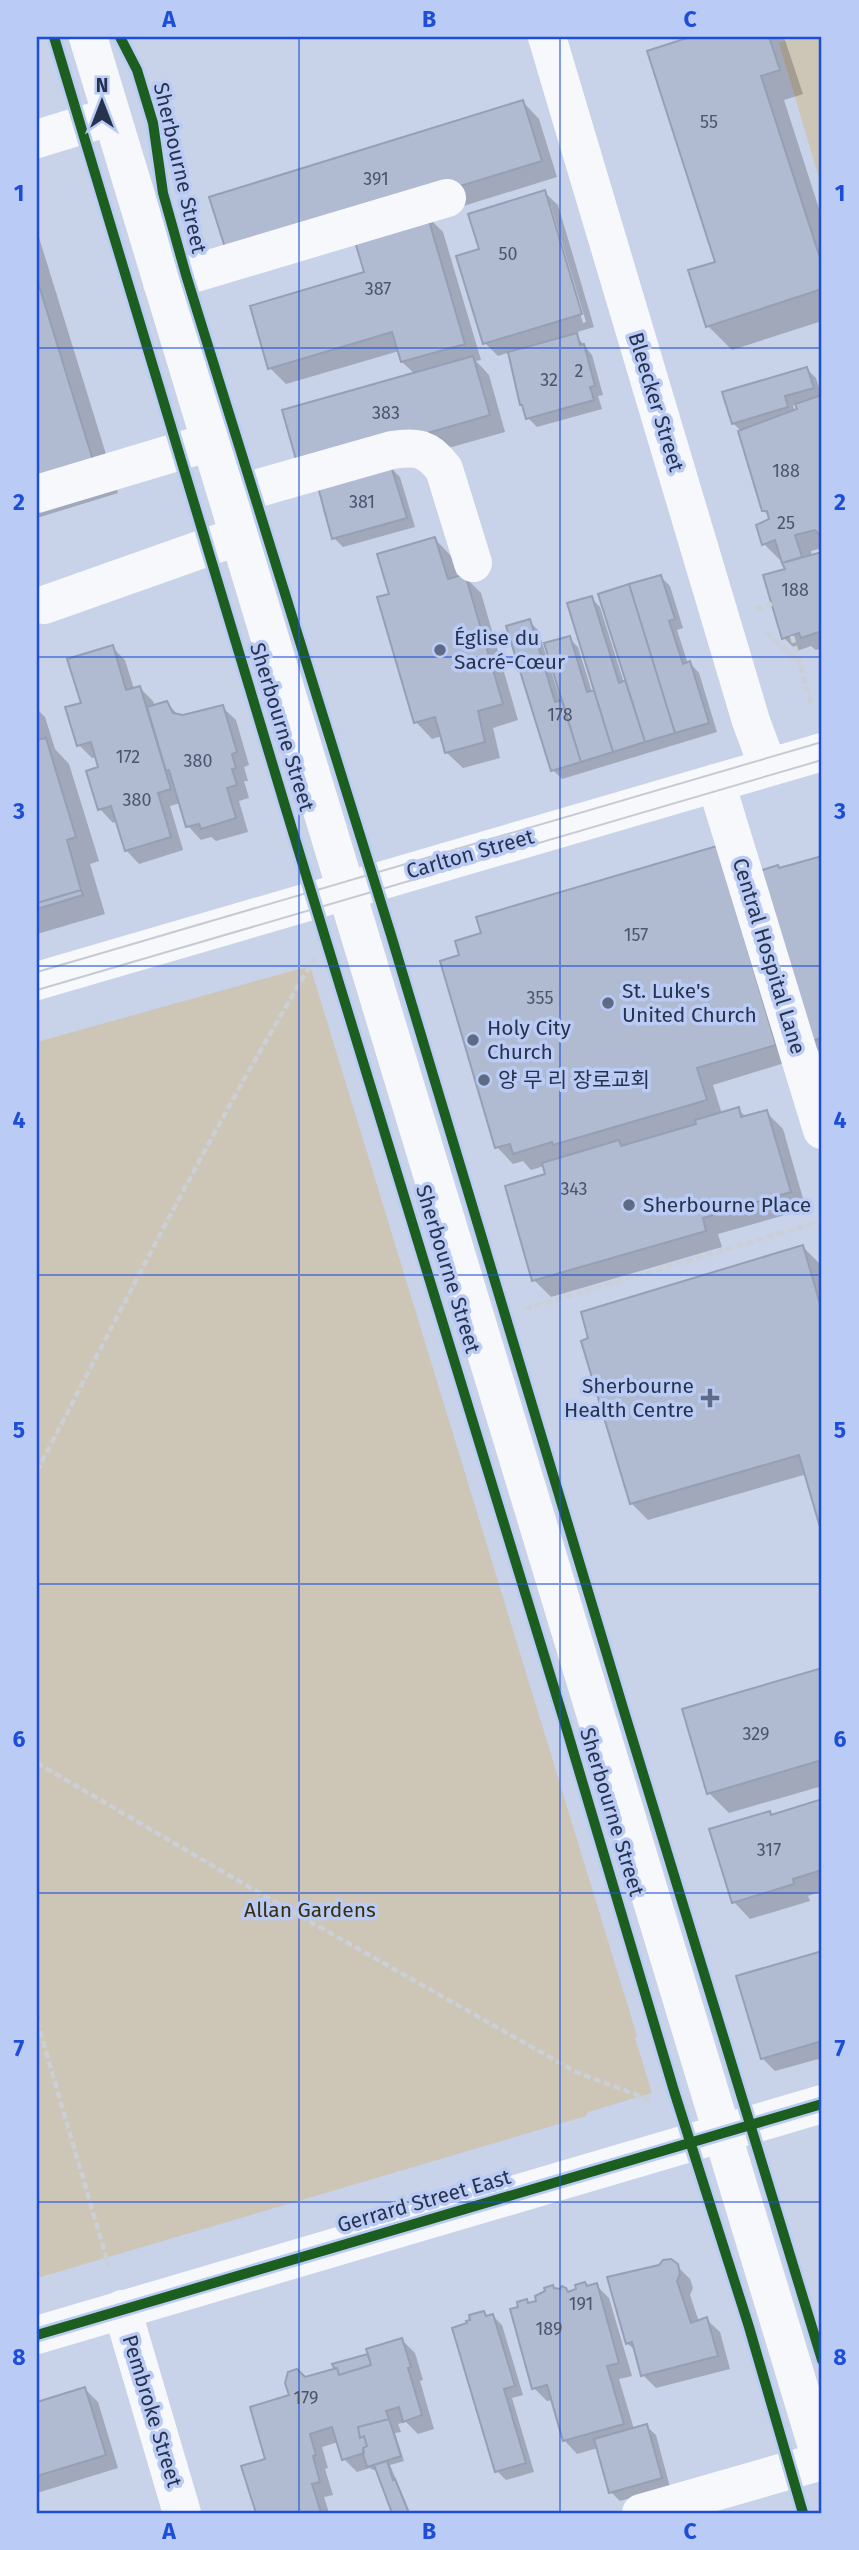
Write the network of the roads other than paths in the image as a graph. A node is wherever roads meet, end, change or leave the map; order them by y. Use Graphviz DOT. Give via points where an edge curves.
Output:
graph roads {
  1 [pos="88,37"];
  2 [pos="547,37"];
  3 [pos="112,117"];
  4 [pos="37,139"];
  5 [pos="447,198"];
  6 [pos="162,283"];
  7 [pos="210,442"];
  8 [pos="37,494"];
  9 [pos="227,497"];
  10 [pos="239,536"];
  11 [pos="472,563"];
  12 [pos="44,605"];
  13 [pos="822,752"];
  14 [pos="768,767"];
  15 [pos="716,783"];
  16 [pos="347,890"];
  17 [pos="37,981"];
  18 [pos="811,1054"];
  19 [pos="822,1129"];
  20 [pos="822,2104"];
  21 [pos="723,2133"];
  22 [pos="122,2309"];
  23 [pos="37,2335"];
  24 [pos="822,2462"];
  25 [pos="182,2513"];
  26 [pos="640,2513"];
  1 -- 3 [label="street, Sherbourne Street"];
  2 -- 14 [label="street, Bleecker Street"];
  3 -- 4 [label="street"];
  3 -- 6 [label="street, Sherbourne Street"];
  5 -- 6 [label="street"];
  6 -- 7 [label="street, Sherbourne Street"];
  7 -- 8 [label="street"];
  7 -- 9 [label="street, Sherbourne Street"];
  9 -- 10 [label="street, Sherbourne Street"];
  9 -- 11 [label="street" via="392,450 421,450 434,456 444,469"];
  10 -- 12 [label="street"];
  10 -- 16 [label="street, Sherbourne Street"];
  13 -- 14 [label="street, Carlton Street"];
  14 -- 15 [label="street, Carlton Street"];
  15 -- 16 [label="street, Carlton Street"];
  15 -- 18 [label="street, Central Hospital Lane"];
  16 -- 17 [label="street, Carlton Street"];
  16 -- 21 [label="street, Sherbourne Street"];
  18 -- 19 [label="street, Central Hospital Lane"];
  20 -- 21 [label="street, Gerrard Street East"];
  21 -- 22 [label="street, Gerrard Street East"];
  21 -- 24 [label="street, Sherbourne Street"];
  22 -- 23 [label="street, Gerrard Street East"];
  22 -- 25 [label="street, Pembroke Street"];
  24 -- 26 [label="street"];
}
